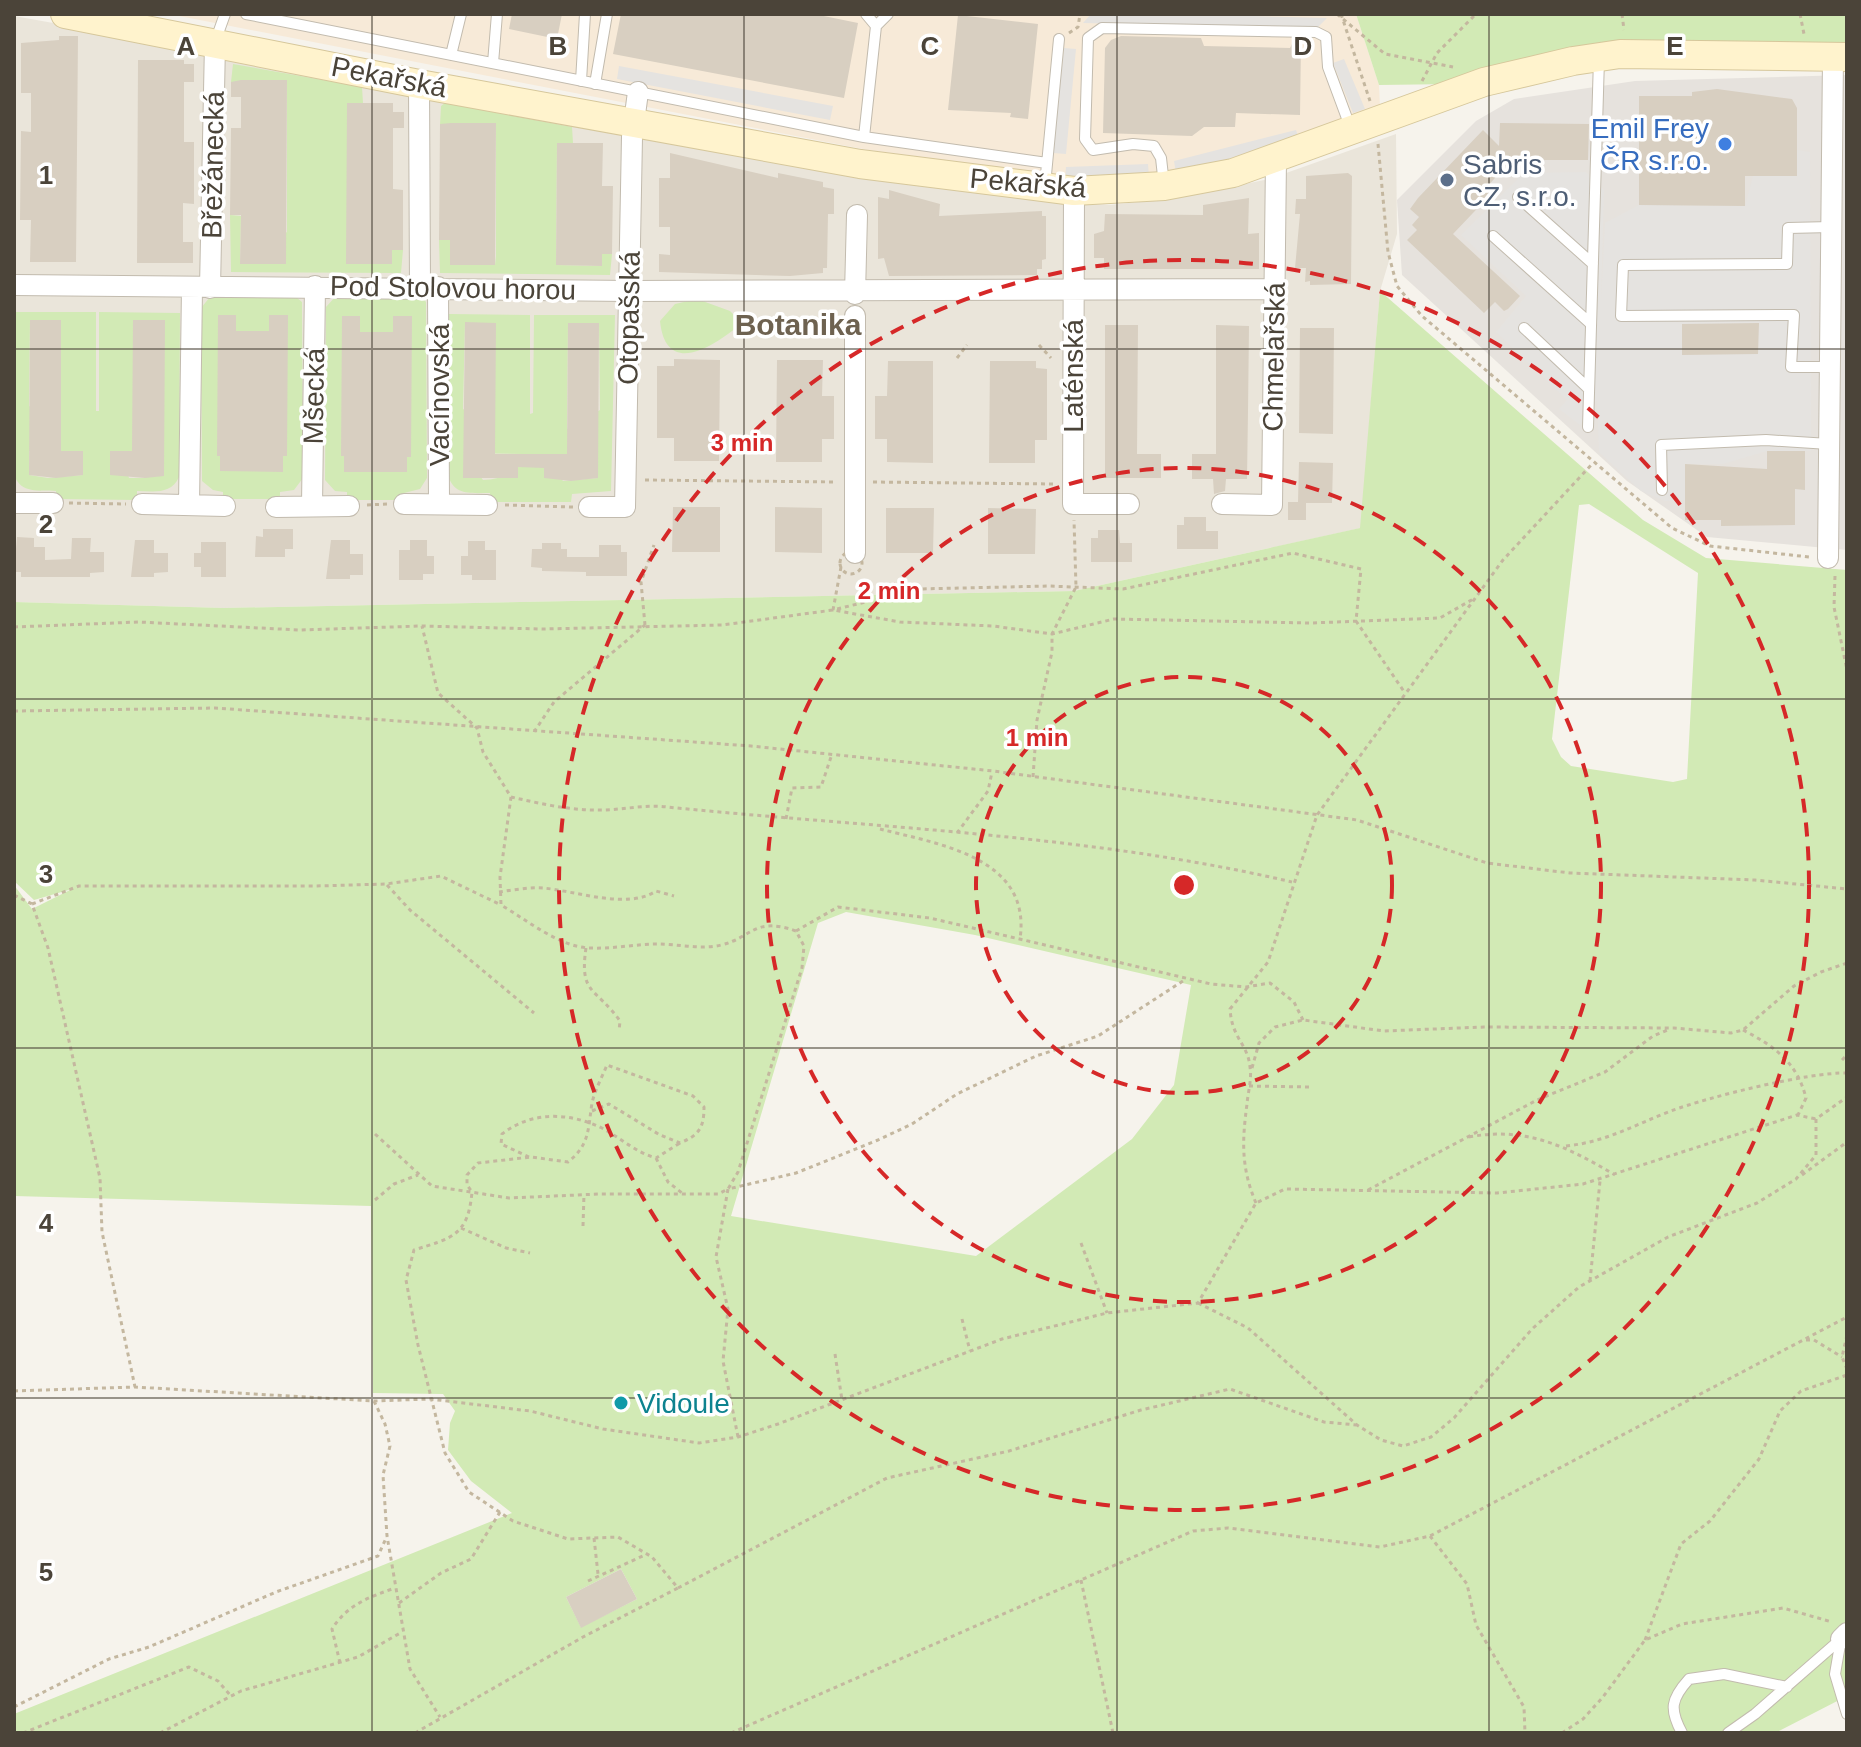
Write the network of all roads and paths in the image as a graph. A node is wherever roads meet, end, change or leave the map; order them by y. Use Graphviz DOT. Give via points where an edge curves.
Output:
graph roads {
  1 [pos="65,14"];
  2 [pos="225,14"];
  3 [pos="246,14"];
  4 [pos="461,14"];
  5 [pos="497,14"];
  6 [pos="585,14"];
  7 [pos="607,14"];
  8 [pos="866,14"];
  9 [pos="888,14"];
  10 [pos="1080,14"];
  11 [pos="1476,14"];
  12 [pos="1340,15"];
  13 [pos="876,26"];
  14 [pos="1059,39"];
  15 [pos="215,43"];
  16 [pos="451,55"];
  17 [pos="1599,57"];
  18 [pos="1840,57"];
  19 [pos="493,63"];
  20 [pos="1432,63"];
  21 [pos="1455,68"];
  22 [pos="581,81"];
  23 [pos="419,84"];
  24 [pos="595,84"];
  25 [pos="638,92"];
  26 [pos="1406,109"];
  27 [pos="633,123"];
  28 [pos="1364,125"];
  29 [pos="864,137"];
  30 [pos="1276,159"];
  31 [pos="1045,176"];
  32 [pos="1164,186"];
  33 [pos="1074,191"];
  34 [pos="1518,197"];
  35 [pos="857,215"];
  36 [pos="1831,227"];
  37 [pos="1493,236"];
  38 [pos="1593,264"];
  39 [pos="14,285"];
  40 [pos="315,286"];
  41 [pos="429,287"];
  42 [pos="201,288"];
  43 [pos="1275,289"];
  44 [pos="629,291"];
  45 [pos="855,292"];
  46 [pos="1074,292"];
  47 [pos="855,316"];
  48 [pos="1591,324"];
  49 [pos="1524,328"];
  50 [pos="967,345"];
  51 [pos="1039,345"];
  52 [pos="957,358"];
  53 [pos="1051,358"];
  54 [pos="1830,367"];
  55 [pos="1589,389"];
  56 [pos="1588,427"];
  57 [pos="1829,444"];
  58 [pos="1593,463"];
  59 [pos="1662,490"];
  60 [pos="14,503"];
  61 [pos="53,503"];
  62 [pos="142,504"];
  63 [pos="404,504"];
  64 [pos="439,504"];
  65 [pos="1073,504"];
  66 [pos="1129,504"];
  67 [pos="1222,504"];
  68 [pos="189,505"];
  69 [pos="312,505"];
  70 [pos="487,505"];
  71 [pos="225,506"];
  72 [pos="349,506"];
  73 [pos="276,507"];
  74 [pos="589,507"];
  75 [pos="654,545"];
  76 [pos="1831,559"];
  77 [pos="848,560"];
  78 [pos="1076,587"];
  79 [pos="1475,598"];
  80 [pos="833,610"];
  81 [pos="1356,621"];
  82 [pos="645,625"];
  83 [pos="421,626"];
  84 [pos="14,627"];
  85 [pos="1052,634"];
  86 [pos="1847,670"];
  87 [pos="1405,693"];
  88 [pos="14,711"];
  89 [pos="477,728"];
  90 [pos="534,732"];
  91 [pos="832,754"];
  92 [pos="993,771"];
  93 [pos="1033,777"];
  94 [pos="511,797"];
  95 [pos="1317,815"];
  96 [pos="786,819"];
  97 [pos="872,827"];
  98 [pos="957,833"];
  99 [pos="1294,883"];
  100 [pos="386,884"];
  101 [pos="1847,889"];
  102 [pos="499,892"];
  103 [pos="14,895"];
  104 [pos="674,896"];
  105 [pos="32,904"];
  106 [pos="501,905"];
  107 [pos="796,931"];
  108 [pos="1020,939"];
  109 [pos="586,948"];
  110 [pos="1847,963"];
  111 [pos="1186,979"];
  112 [pos="1246,987"];
  113 [pos="534,1013"];
  114 [pos="1303,1020"];
  115 [pos="1674,1028"];
  116 [pos="1743,1030"];
  117 [pos="619,1031"];
  118 [pos="1847,1055"];
  119 [pos="1842,1060"];
  120 [pos="1251,1070"];
  121 [pos="1847,1073"];
  122 [pos="1801,1079"];
  123 [pos="1249,1086"];
  124 [pos="1309,1087"];
  125 [pos="1847,1097"];
  126 [pos="592,1111"];
  127 [pos="1797,1115"];
  128 [pos="1816,1119"];
  129 [pos="591,1123"];
  130 [pos="375,1134"];
  131 [pos="1465,1138"];
  132 [pos="1847,1142"];
  133 [pos="680,1143"];
  134 [pos="1566,1146"];
  135 [pos="531,1157"];
  136 [pos="656,1158"];
  137 [pos="418,1175"];
  138 [pos="1617,1176"];
  139 [pos="1796,1179"];
  140 [pos="1600,1180"];
  141 [pos="728,1189"];
  142 [pos="472,1192"];
  143 [pos="1365,1192"];
  144 [pos="584,1194"];
  145 [pos="684,1194"];
  146 [pos="375,1200"];
  147 [pos="1256,1203"];
  148 [pos="583,1226"];
  149 [pos="461,1228"];
  150 [pos="1081,1243"];
  151 [pos="530,1253"];
  152 [pos="1590,1281"];
  153 [pos="1198,1303"];
  154 [pos="1107,1313"];
  155 [pos="1847,1317"];
  156 [pos="962,1319"];
  157 [pos="1847,1335"];
  158 [pos="1803,1340"];
  159 [pos="970,1351"];
  160 [pos="835,1354"];
  161 [pos="1842,1357"];
  162 [pos="1847,1372"];
  163 [pos="135,1387"];
  164 [pos="14,1391"];
  165 [pos="430,1399"];
  166 [pos="842,1400"];
  167 [pos="374,1401"];
  168 [pos="1357,1425"];
  169 [pos="738,1437"];
  170 [pos="500,1512"];
  171 [pos="387,1536"];
  172 [pos="1430,1536"];
  173 [pos="594,1538"];
  174 [pos="647,1554"];
  175 [pos="598,1575"];
  176 [pos="1081,1580"];
  177 [pos="588,1581"];
  178 [pos="396,1588"];
  179 [pos="678,1588"];
  180 [pos="399,1603"];
  181 [pos="1841,1631"];
  182 [pos="403,1632"];
  183 [pos="1645,1640"];
  184 [pos="340,1663"];
  185 [pos="1787,1687"];
  186 [pos="231,1696"];
  187 [pos="14,1707"];
  188 [pos="1847,1714"];
  189 [pos="440,1717"];
  190 [pos="23,1733"];
  191 [pos="160,1733"];
  192 [pos="415,1733"];
  193 [pos="731,1733"];
  194 [pos="1113,1733"];
  195 [pos="1525,1733"];
  196 [pos="1562,1733"];
  197 [pos="1682,1733"];
  198 [pos="1728,1733"];
  1 -- 15 [label="street, Pekařská"];
  2 -- 15 [label="lane"];
  3 -- 16 [label="lane, Pekařská"];
  4 -- 16 [label="lane"];
  5 -- 19 [label="lane"];
  6 -- 22 [label="lane"];
  7 -- 24 [label="lane"];
  8 -- 13 [label="lane"];
  9 -- 13 [label="lane"];
  10 -- 14 [label="path" via="1078,27"];
  11 -- 20 [label="path"];
  12 -- 20 [label="path" via="1385,54"];
  12 -- 28 [label="path"];
  13 -- 29 [label="lane"];
  14 -- 31 [label="lane"];
  15 -- 23 [label="street, Pekařská"];
  15 -- 42 [label="street, Břežánecká"];
  16 -- 19 [label="lane, Pekařská"];
  17 -- 18 [label="street, Pekařská"];
  17 -- 26 [label="street, Pekařská" via="1484,82"];
  17 -- 38 [label="lane"];
  18 -- 36 [label="street, Pekařská"];
  19 -- 22 [label="lane, Pekařská"];
  20 -- 21 [label="path"];
  20 -- 26 [label="path"];
  22 -- 24 [label="lane, Pekařská"];
  23 -- 27 [label="street, Pekařská"];
  23 -- 41 [label="street, Vacínovská"];
  24 -- 25 [label="lane, Pekařská"];
  25 -- 27 [label="street, Otopašská"];
  25 -- 29 [label="lane, Pekařská"];
  26 -- 28 [label="street, Pekařská"];
  27 -- 31 [label="street, Pekařská" via="860,164"];
  27 -- 44 [label="street, Otopašská"];
  28 -- 30 [label="street, Pekařská"];
  28 -- 32 [label="lane" via="1328,67 1326,37 1316,32 1102,28 1088,38 1085,139 1093,150 1154,146"];
  28 -- 58 [label="path" via="1397,286 1422,316"];
  29 -- 31 [label="lane, Pekařská"];
  30 -- 32 [label="street, Pekařská"];
  30 -- 43 [label="street, Chmelařská"];
  31 -- 33 [label="street, Pekařská"];
  32 -- 33 [label="street, Pekařská"];
  33 -- 46 [label="street, Laténská"];
  34 -- 38 [label="lane"];
  35 -- 45 [label="street"];
  36 -- 54 [label="street, Pekařská"];
  36 -- 54 [label="lane" via="1788,228 1787,264 1623,265 1621,316 1794,315 1791,367"];
  37 -- 48 [label="lane"];
  38 -- 48 [label="lane"];
  39 -- 42 [label="street, Pod Stolovou horou"];
  40 -- 41 [label="street, Pod Stolovou horou"];
  40 -- 42 [label="street, Pod Stolovou horou"];
  40 -- 69 [label="street, Mšecká"];
  41 -- 44 [label="street, Pod Stolovou horou"];
  41 -- 64 [label="street, Vacínovská"];
  42 -- 68 [label="street, Břežánecká"];
  43 -- 46 [label="street, Pod Stolovou horou"];
  43 -- 67 [label="street, Chmelařská" via="1272,505"];
  44 -- 45 [label="street, Pod Stolovou horou"];
  44 -- 74 [label="street, Otopašská" via="625,507"];
  45 -- 46 [label="street, Pod Stolovou horou"];
  46 -- 65 [label="street, Laténská"];
  47 -- 77 [label="street"];
  48 -- 55 [label="lane"];
  49 -- 55 [label="lane"];
  50 -- 52 [label="path"];
  51 -- 53 [label="path"];
  54 -- 57 [label="street, Pekařská"];
  55 -- 56 [label="lane"];
  57 -- 59 [label="lane" via="1766,440 1661,445"];
  57 -- 76 [label="street, Pekařská"];
  58 -- 76 [label="path" via="1672,528 1710,546"];
  58 -- 79 [label="path"];
  60 -- 61 [label="street"];
  61 -- 62 [label="path"];
  62 -- 68 [label="street"];
  63 -- 64 [label="street, Vacínovská"];
  63 -- 72 [label="path"];
  64 -- 70 [label="street, Vacínovská"];
  65 -- 66 [label="street"];
  65 -- 78 [label="path"];
  68 -- 71 [label="street"];
  69 -- 72 [label="street"];
  69 -- 73 [label="street"];
  70 -- 74 [label="path"];
  75 -- 82 [label="path" via="641,582"];
  76 -- 86 [label="path"];
  77 -- 80 [label="path"];
  78 -- 80 [label="path" via="918,589"];
  78 -- 81 [label="path" via="1123,589 1293,553 1361,569"];
  78 -- 85 [label="path"];
  79 -- 81 [label="path" via="1440,618"];
  79 -- 87 [label="path"];
  80 -- 82 [label="path" via="722,625"];
  80 -- 85 [label="path" via="900,622"];
  81 -- 85 [label="path" via="1114,619"];
  81 -- 87 [label="path"];
  82 -- 83 [label="path"];
  82 -- 90 [label="path" via="554,702"];
  83 -- 84 [label="path" via="300,630 139,622"];
  83 -- 89 [label="path" via="438,693"];
  85 -- 93 [label="path"];
  87 -- 95 [label="path"];
  88 -- 89 [label="path" via="215,708"];
  89 -- 90 [label="path"];
  89 -- 94 [label="path" via="483,752"];
  90 -- 91 [label="path"];
  91 -- 92 [label="path"];
  91 -- 96 [label="path" via="821,787 792,788"];
  92 -- 93 [label="path"];
  92 -- 98 [label="path" via="988,791"];
  93 -- 95 [label="path"];
  94 -- 96 [label="path" via="593,810 662,806"];
  94 -- 102 [label="path"];
  95 -- 99 [label="path"];
  95 -- 101 [label="path" via="1357,820 1487,863"];
  96 -- 97 [label="path"];
  97 -- 98 [label="path"];
  97 -- 108 [label="path" via="982,859 1014,897 1023,921"];
  98 -- 99 [label="path" via="1233,868"];
  99 -- 112 [label="path" via="1268,962"];
  100 -- 105 [label="path" via="80,886"];
  100 -- 106 [label="path" via="441,876"];
  100 -- 113 [label="path"];
  102 -- 104 [label="path" via="540,888 608,897 646,898 656,891"];
  102 -- 106 [label="path"];
  103 -- 105 [label="path"];
  105 -- 163 [label="path" via="48,948 100,1178 102,1232"];
  106 -- 109 [label="path"];
  107 -- 108 [label="path" via="838,907 930,918"];
  107 -- 109 [label="path" via="780,925 750,929 724,945"];
  107 -- 141 [label="path" via="804,946 802,968 738,1172"];
  108 -- 111 [label="path"];
  109 -- 117 [label="path" via="584,981 620,1021"];
  110 -- 116 [label="path" via="1794,986"];
  111 -- 112 [label="path"];
  111 -- 141 [label="path" via="1098,1036 1036,1056 878,1140 796,1173"];
  112 -- 114 [label="path" via="1270,983 1294,1002"];
  112 -- 120 [label="path" via="1230,1009 1232,1031"];
  114 -- 115 [label="path" via="1384,1031"];
  114 -- 120 [label="path" via="1275,1027 1259,1043"];
  115 -- 116 [label="path"];
  115 -- 131 [label="path" via="1653,1036 1605,1072"];
  116 -- 122 [label="path" via="1773,1046"];
  118 -- 119 [label="path"];
  120 -- 123 [label="path"];
  121 -- 122 [label="path"];
  122 -- 127 [label="path" via="1806,1098"];
  122 -- 134 [label="path" via="1672,1111 1596,1143"];
  123 -- 124 [label="path"];
  123 -- 147 [label="path" via="1241,1144 1244,1175"];
  125 -- 128 [label="path"];
  126 -- 129 [label="path"];
  126 -- 133 [label="path" via="609,1104"];
  126 -- 133 [label="path" via="607,1065 693,1096 704,1107 704,1124 695,1137"];
  127 -- 128 [label="path"];
  127 -- 138 [label="path"];
  128 -- 139 [label="path" via="1816,1155"];
  129 -- 135 [label="path" via="581,1152 568,1162"];
  129 -- 135 [label="path" via="550,1116 520,1120 502,1134 501,1144"];
  129 -- 136 [label="path" via="640,1154"];
  130 -- 137 [label="path"];
  131 -- 134 [label="path" via="1492,1133"];
  131 -- 143 [label="path"];
  132 -- 139 [label="path"];
  133 -- 136 [label="path"];
  134 -- 138 [label="path"];
  135 -- 142 [label="path" via="478,1163 467,1175"];
  136 -- 145 [label="path" via="668,1182"];
  137 -- 142 [label="path" via="432,1186"];
  137 -- 146 [label="path" via="394,1184"];
  138 -- 140 [label="path"];
  139 -- 152 [label="path" via="1745,1208 1668,1237"];
  140 -- 143 [label="path" via="1497,1193"];
  140 -- 152 [label="path"];
  141 -- 145 [label="path"];
  141 -- 169 [label="path" via="716,1257 728,1309 723,1361"];
  142 -- 144 [label="path" via="509,1198"];
  142 -- 149 [label="path" via="470,1217"];
  143 -- 147 [label="path" via="1285,1189"];
  144 -- 145 [label="path"];
  144 -- 148 [label="path"];
  147 -- 153 [label="path"];
  149 -- 151 [label="path"];
  149 -- 165 [label="path" via="454,1237 414,1250 406,1280"];
  150 -- 154 [label="path"];
  152 -- 168 [label="path" via="1532,1329 1431,1437 1403,1446"];
  153 -- 154 [label="path"];
  153 -- 168 [label="path" via="1248,1328"];
  154 -- 159 [label="path"];
  155 -- 158 [label="path"];
  156 -- 159 [label="path"];
  157 -- 161 [label="path"];
  158 -- 161 [label="path" via="1814,1340"];
  158 -- 172 [label="path"];
  159 -- 166 [label="path"];
  160 -- 166 [label="path"];
  161 -- 162 [label="path"];
  162 -- 183 [label="path" via="1801,1391 1780,1411 1759,1459 1710,1521 1681,1544"];
  163 -- 164 [label="path"];
  163 -- 167 [label="path"];
  165 -- 167 [label="path"];
  165 -- 169 [label="path" via="530,1411 603,1429 699,1443"];
  165 -- 170 [label="path" via="445,1453 469,1492"];
  166 -- 169 [label="path"];
  167 -- 171 [label="path" via="390,1446 383,1475"];
  168 -- 179 [label="path" via="1324,1422 1230,1389 1141,1410 1009,1451 887,1478"];
  170 -- 173 [label="path" via="568,1539"];
  170 -- 180 [label="path" via="471,1559"];
  171 -- 178 [label="path"];
  171 -- 187 [label="path" via="378,1556 109,1659"];
  172 -- 176 [label="path" via="1380,1547 1228,1528 1193,1531"];
  172 -- 195 [label="path" via="1467,1584 1476,1625 1524,1707"];
  173 -- 174 [label="path" via="618,1537"];
  173 -- 175 [label="path"];
  174 -- 175 [label="path"];
  174 -- 179 [label="path"];
  175 -- 177 [label="path"];
  176 -- 193 [label="path"];
  176 -- 194 [label="path"];
  178 -- 180 [label="path"];
  178 -- 184 [label="path" via="366,1598 342,1614 332,1629"];
  179 -- 189 [label="path"];
  180 -- 182 [label="path"];
  181 -- 183 [label="path" via="1783,1608 1682,1624"];
  181 -- 185 [label="lane"];
  181 -- 188 [label="lane" via="1835,1674"];
  182 -- 184 [label="path"];
  182 -- 189 [label="path" via="410,1669"];
  183 -- 196 [label="path" via="1603,1697"];
  184 -- 186 [label="path"];
  185 -- 197 [label="lane" via="1724,1674 1689,1679 1673,1697 1672,1714"];
  185 -- 198 [label="lane"];
  186 -- 190 [label="path" via="218,1681 189,1667"];
  186 -- 191 [label="path"];
  189 -- 192 [label="path"];
}
